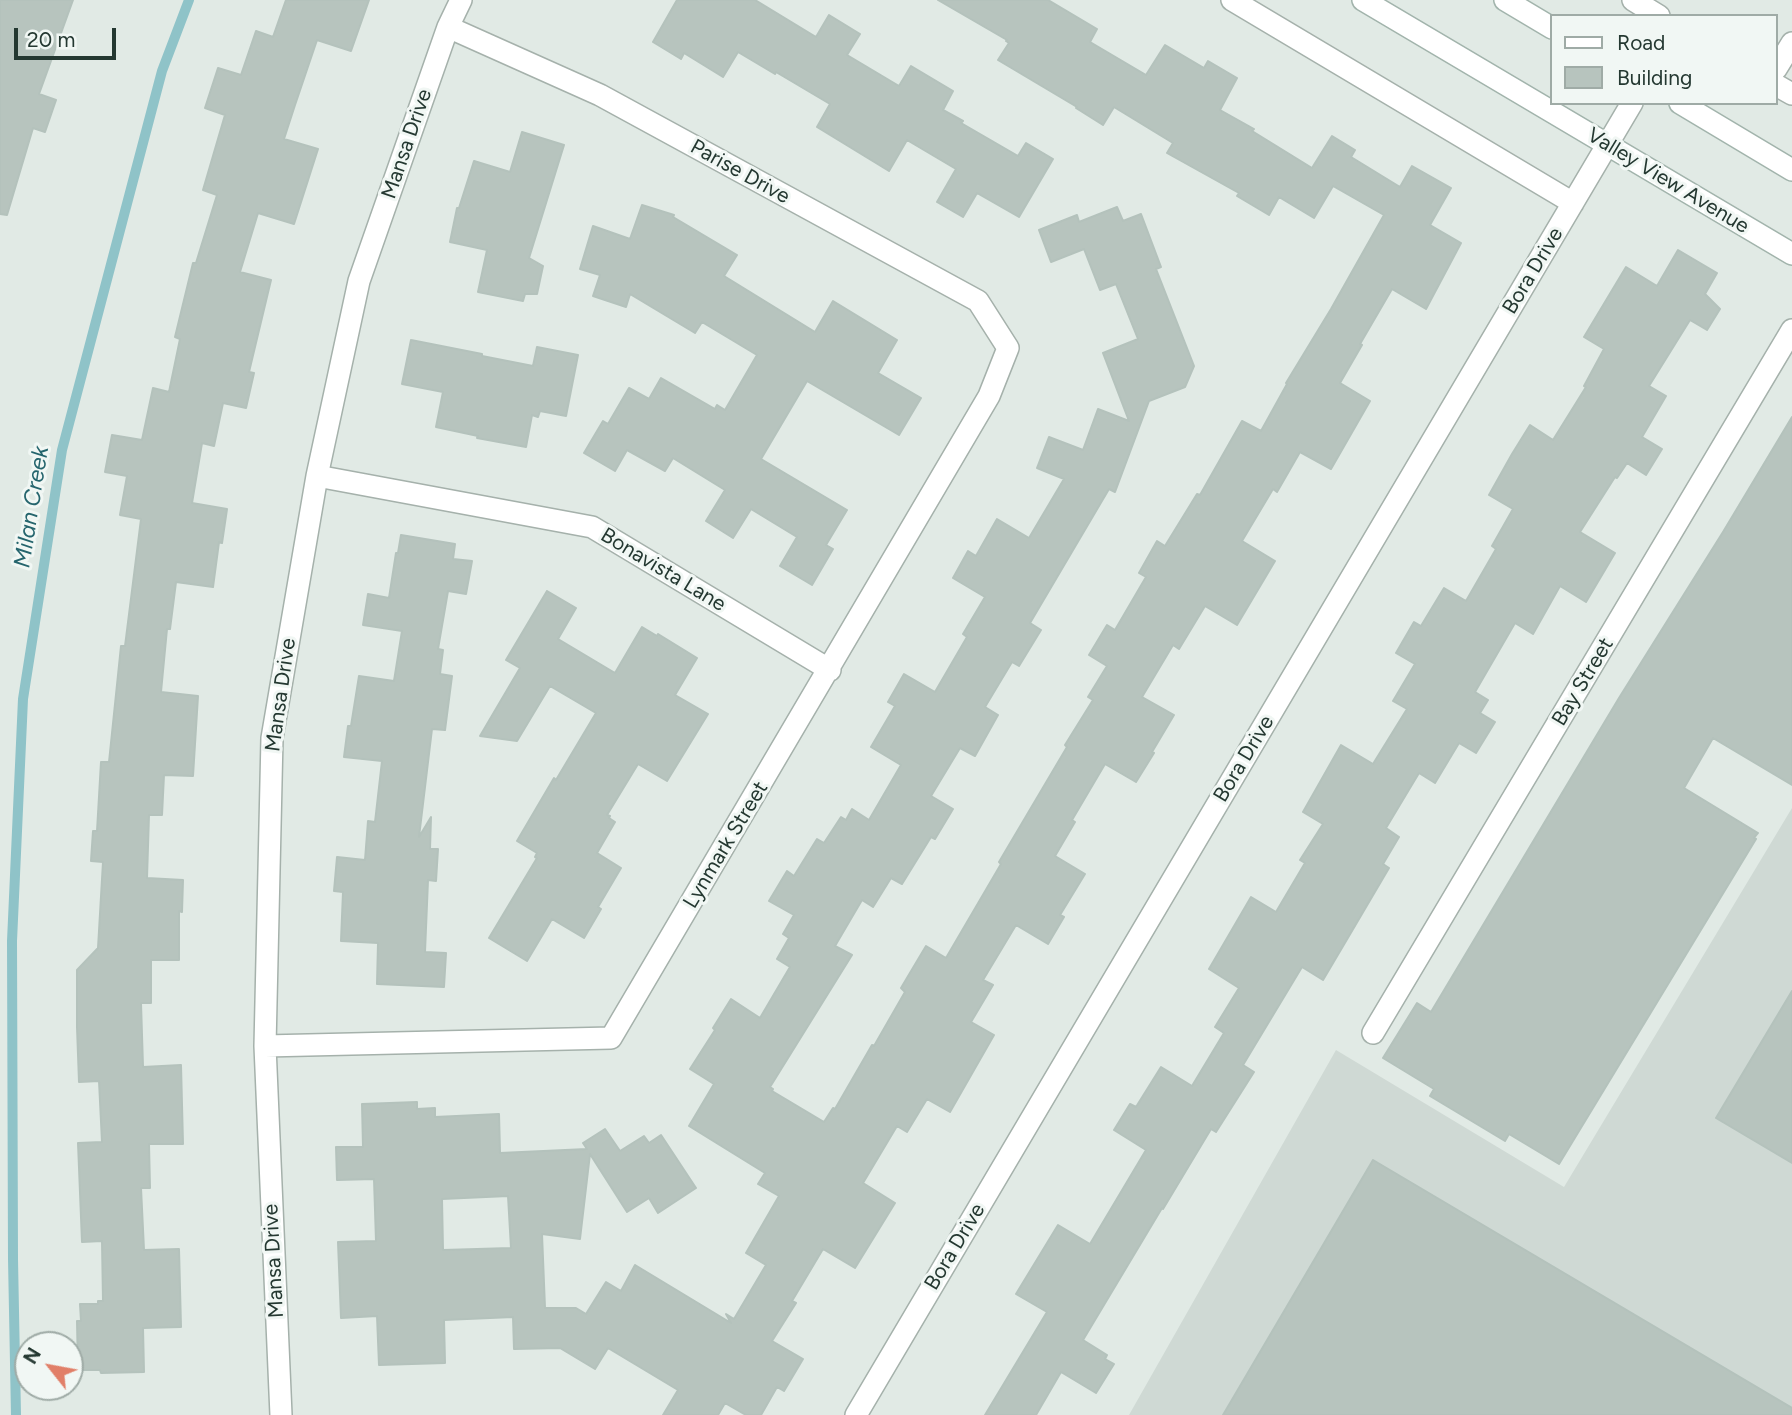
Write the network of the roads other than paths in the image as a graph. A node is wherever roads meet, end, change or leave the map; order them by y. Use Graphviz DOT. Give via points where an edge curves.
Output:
graph roads {
  1 [pos="461,0"];
  2 [pos="1232,0"];
  3 [pos="1363,0"];
  4 [pos="1505,0"];
  5 [pos="1633,0"];
  6 [pos="1656,14"];
  7 [pos="448,27"];
  8 [pos="1550,27"];
  9 [pos="1792,43"];
  10 [pos="1778,66"];
  11 [pos="1631,105"];
  12 [pos="1683,105"];
  13 [pos="1607,145"];
  14 [pos="1792,170"];
  15 [pos="1573,203"];
  16 [pos="1792,254"];
  17 [pos="1792,330"];
  18 [pos="1008,348"];
  19 [pos="317,476"];
  20 [pos="830,670"];
  21 [pos="1374,1033"];
  22 [pos="265,1045"];
  23 [pos="281,1415"];
  24 [pos="856,1415"];
  1 -- 7 [label="street, Mansa Drive"];
  2 -- 15 [label="street"];
  3 -- 13 [label="street, Valley View Avenue"];
  4 -- 8 [label="street"];
  5 -- 6 [label="street"];
  7 -- 18 [label="street, Parise Drive" via="600,95 978,301"];
  7 -- 19 [label="street, Mansa Drive" via="359,281"];
  9 -- 10 [label="street"];
  11 -- 13 [label="street, Bora Drive"];
  12 -- 14 [label="street"];
  13 -- 15 [label="street, Bora Drive"];
  13 -- 16 [label="street, Valley View Avenue"];
  15 -- 24 [label="street, Bora Drive"];
  17 -- 21 [label="street, Bay Street"];
  18 -- 20 [label="street, Lynmark Street" via="989,396"];
  19 -- 20 [label="street, Bonavista Lane" via="592,527"];
  19 -- 22 [label="street, Mansa Drive" via="272,737"];
  20 -- 22 [label="street, Lynmark Street" via="611,1038"];
  22 -- 23 [label="street, Mansa Drive"];
}
